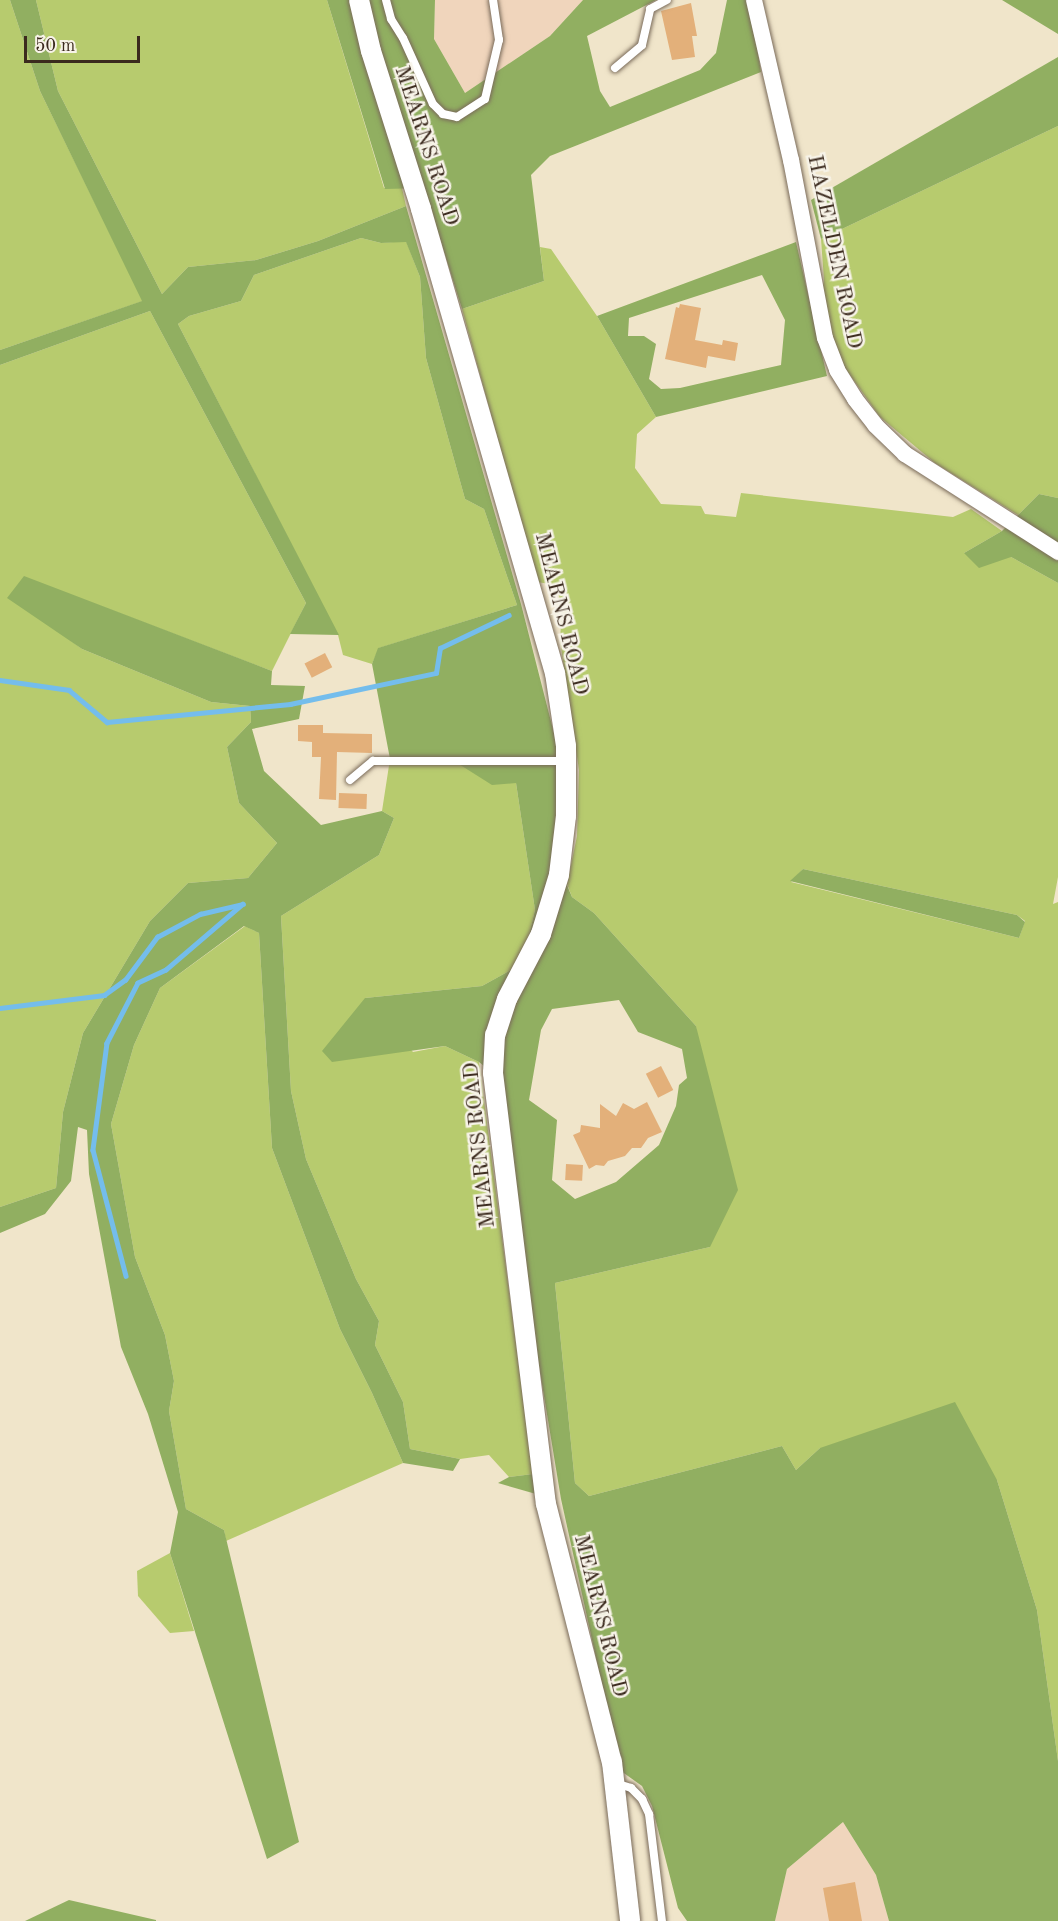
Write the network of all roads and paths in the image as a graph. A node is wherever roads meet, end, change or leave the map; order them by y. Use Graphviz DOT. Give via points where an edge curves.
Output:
graph roads {
  1 [pos="358,0"];
  2 [pos="386,0"];
  3 [pos="493,0"];
  4 [pos="667,0"];
  5 [pos="754,0"];
  6 [pos="615,68"];
  7 [pos="1058,552"];
  8 [pos="566,761"];
  9 [pos="350,780"];
  10 [pos="614,1783"];
  11 [pos="630,1921"];
  12 [pos="662,1921"];
  1 -- 8 [label="street, MEARNS ROAD" via="555,673"];
  2 -- 3 [label="lane" via="391,19 433,104 443,114 457,117 485,99 499,40"];
  4 -- 6 [label="lane" via="650,9 642,45"];
  5 -- 7 [label="street, HAZELDEN ROAD" via="791,160 825,338 837,370 855,399 905,454"];
  8 -- 9 [label="lane" via="373,761"];
  8 -- 10 [label="street, MEARNS ROAD" via="560,875 541,933 507,999 495,1035 493,1073 546,1504 612,1762"];
  10 -- 11 [label="street, MEARNS ROAD"];
  10 -- 12 [label="lane" via="631,1788 649,1814"];
}
